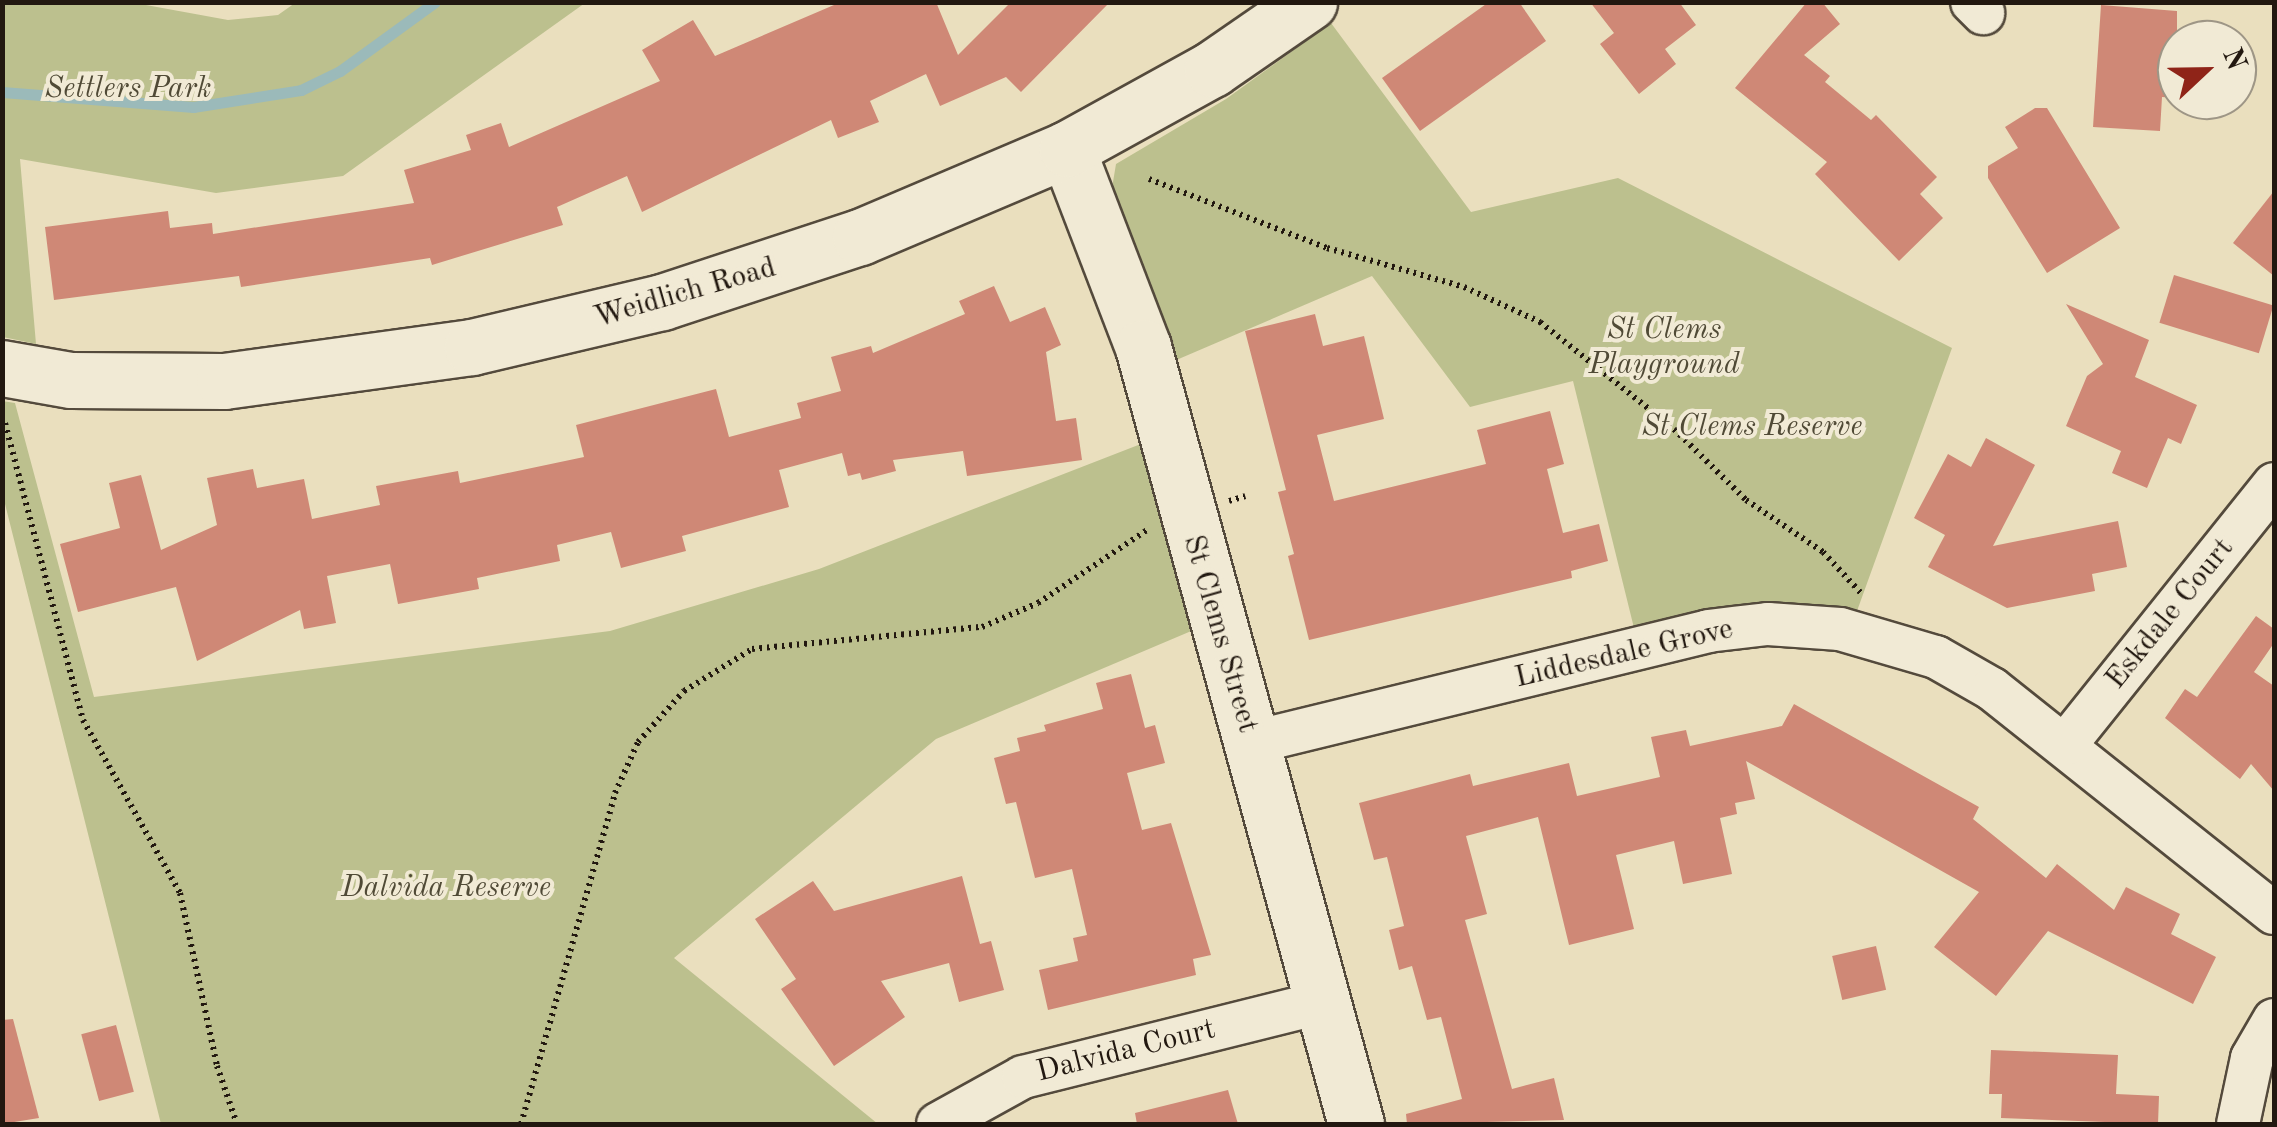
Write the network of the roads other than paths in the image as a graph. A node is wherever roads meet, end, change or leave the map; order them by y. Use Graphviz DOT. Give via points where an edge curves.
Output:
graph roads {
  1 [pos="1274,13"];
  2 [pos="1068,149"];
  3 [pos="2,368"];
  4 [pos="2274,484"];
  5 [pos="1250,744"];
  6 [pos="2066,744"];
  7 [pos="2274,913"];
  8 [pos="1323,1002"];
  9 [pos="2274,1020"];
  10 [pos="938,1124"];
  11 [pos="1356,1124"];
  12 [pos="2238,1124"];
  1 -- 2 [label="street, Weidlich Road"];
  2 -- 3 [label="street, Weidlich Road" via="782,266 472,347 224,382 70,380"];
  2 -- 5 [label="street, St Clems Street" via="1135,320"];
  4 -- 6 [label="street, Eskdale Court"];
  5 -- 6 [label="street, Liddesdale Grove" via="1708,631 1768,624 1874,635 1963,670"];
  5 -- 8 [label="street, St Clems Street"];
  6 -- 7 [label="street, Liddesdale Grove"];
  8 -- 10 [label="street, Dalvida Court" via="1023,1077"];
  8 -- 11 [label="street, St Clems Street"];
  9 -- 12 [label="street" via="2252,1058"];
}
